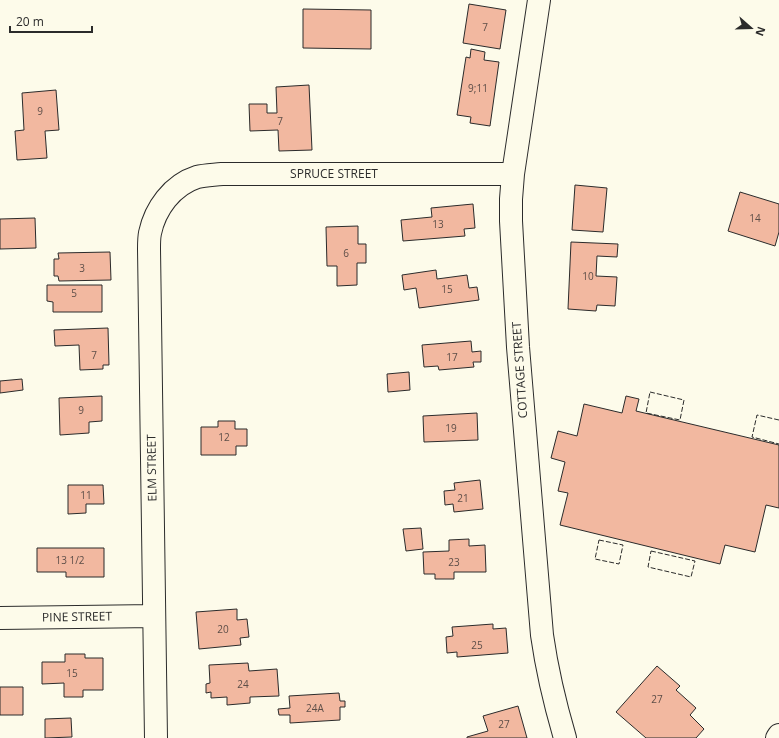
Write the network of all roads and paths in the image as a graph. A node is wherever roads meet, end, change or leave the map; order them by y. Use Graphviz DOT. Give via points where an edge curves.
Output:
graph roads {
  1 [pos="539,0"];
  2 [pos="513,174"];
  3 [pos="164,201"];
  4 [pos="154,616"];
  5 [pos="0,618"];
  6 [pos="779,735"];
  7 [pos="156,738"];
  8 [pos="565,738"];
  9 [pos="777,738"];
  1 -- 2 [label="street, COTTAGE STREET"];
  2 -- 3 [label="street, SPRUCE STREET" via="206,175 184,183"];
  2 -- 8 [label="street, COTTAGE STREET" via="511,220 516,321 542,635 549,680"];
  3 -- 4 [label="street, ELM STREET" via="153,222 149,249"];
  4 -- 5 [label="street, PINE STREET"];
  4 -- 7 [label="street, ELM STREET"];
  6 -- 9 [label="street"];
}
